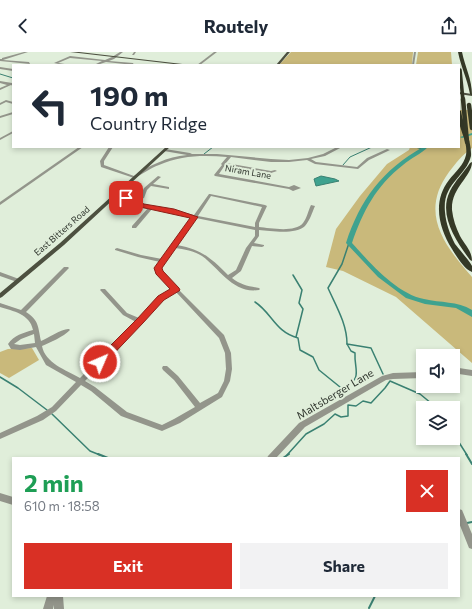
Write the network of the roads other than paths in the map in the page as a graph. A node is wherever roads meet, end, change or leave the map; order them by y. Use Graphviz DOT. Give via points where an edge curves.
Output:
graph roads {
  1 [pos="27,52"];
  2 [pos="71,52"];
  3 [pos="122,52"];
  4 [pos="154,52"];
  5 [pos="157,52"];
  6 [pos="289,52"];
  7 [pos="415,52"];
  8 [pos="457,52"];
  9 [pos="460,52"];
  10 [pos="163,53"];
  11 [pos="216,53"];
  12 [pos="152,56"];
  13 [pos="113,57"];
  14 [pos="209,58"];
  15 [pos="0,60"];
  16 [pos="104,61"];
  17 [pos="27,64"];
  18 [pos="62,64"];
  19 [pos="97,64"];
  20 [pos="133,64"];
  21 [pos="180,64"];
  22 [pos="200,64"];
  23 [pos="202,64"];
  24 [pos="278,64"];
  25 [pos="413,64"];
  26 [pos="460,64"];
  27 [pos="460,66"];
  28 [pos="0,68"];
  29 [pos="12,70"];
  30 [pos="0,82"];
  31 [pos="12,85"];
  32 [pos="0,89"];
  33 [pos="460,93"];
  34 [pos="472,94"];
  35 [pos="12,103"];
  36 [pos="0,104"];
  37 [pos="12,113"];
  38 [pos="2,116"];
  39 [pos="11,120"];
  40 [pos="460,121"];
  41 [pos="472,128"];
  42 [pos="12,133"];
  43 [pos="0,139"];
  44 [pos="467,142"];
  45 [pos="80,148"];
  46 [pos="110,148"];
  47 [pos="338,148"];
  48 [pos="344,148"];
  49 [pos="166,149"];
  50 [pos="388,150"];
  51 [pos="198,155"];
  52 [pos="230,156"];
  53 [pos="307,159"];
  54 [pos="312,162"];
  55 [pos="223,164"];
  56 [pos="472,164"];
  57 [pos="275,171"];
  58 [pos="134,177"];
  59 [pos="159,177"];
  60 [pos="152,185"];
  61 [pos="168,188"];
  62 [pos="290,188"];
  63 [pos="115,196"];
  64 [pos="132,201"];
  65 [pos="0,204"];
  66 [pos="312,206"];
  67 [pos="151,207"];
  68 [pos="194,217"];
  69 [pos="134,227"];
  70 [pos="257,229"];
  71 [pos="251,244"];
  72 [pos="173,246"];
  73 [pos="262,246"];
  74 [pos="117,249"];
  75 [pos="472,259"];
  76 [pos="162,261"];
  77 [pos="66,268"];
  78 [pos="472,270"];
  79 [pos="0,274"];
  80 [pos="229,277"];
  81 [pos="17,280"];
  82 [pos="257,289"];
  83 [pos="103,290"];
  84 [pos="176,290"];
  85 [pos="0,296"];
  86 [pos="0,305"];
  87 [pos="22,312"];
  88 [pos="140,321"];
  89 [pos="67,330"];
  90 [pos="36,331"];
  91 [pos="37,344"];
  92 [pos="165,368"];
  93 [pos="460,371"];
  94 [pos="472,373"];
  95 [pos="416,375"];
  96 [pos="80,382"];
  97 [pos="199,408"];
  98 [pos="0,436"];
  99 [pos="272,457"];
  100 [pos="0,497"];
  101 [pos="12,501"];
  102 [pos="460,516"];
  103 [pos="472,545"];
  104 [pos="52,597"];
  105 [pos="58,597"];
  106 [pos="48,609"];
  107 [pos="59,609"];
  1 -- 15 [label="street"];
  2 -- 13 [label="main road"];
  3 -- 13 [label="street"];
  4 -- 5 [label="street"];
  5 -- 10 [label="street"];
  5 -- 12 [label="street"];
  6 -- 24 [label="main road"];
  7 -- 25 [label="street"];
  8 -- 26 [label="highway"];
  9 -- 27 [label="highway"];
  11 -- 14 [label="street"];
  13 -- 16 [label="street"];
  13 -- 21 [label="main road"];
  14 -- 22 [label="street"];
  14 -- 23 [label="street"];
  15 -- 17 [label="street" via="29,63"];
  16 -- 18 [label="street" via="70,57 55,63"];
  16 -- 19 [label="street"];
  16 -- 20 [label="street"];
  27 -- 34 [label="highway" via="468,76"];
  27 -- 41 [label="highway, bridge"];
  27 -- 44 [label="highway, bridge"];
  28 -- 29 [label="street"];
  30 -- 31 [label="street"];
  31 -- 32 [label="street"];
  33 -- 34 [label="highway"];
  35 -- 36 [label="street" via="6,101"];
  37 -- 38 [label="street"];
  38 -- 39 [label="street"];
  40 -- 44 [label="highway, bridge"];
  42 -- 43 [label="street"];
  44 -- 78 [label="highway" via="468,159 446,189 442,212 446,232"];
  45 -- 65 [label="street"];
  46 -- 58 [label="street" via="102,161 102,166"];
  47 -- 53 [label="street"];
  48 -- 54 [label="street"];
  49 -- 51 [label="street"];
  49 -- 58 [label="main road, East Bitters Road"];
  50 -- 54 [label="street" via="366,160 358,168"];
  51 -- 52 [label="street"];
  51 -- 58 [label="street" via="157,163"];
  52 -- 53 [label="street" via="268,161"];
  52 -- 55 [label="street"];
  53 -- 54 [label="street"];
  55 -- 57 [label="street"];
  55 -- 62 [label="street, Niram Lane" via="216,175"];
  56 -- 75 [label="highway" via="452,193 450,207 455,233"];
  58 -- 63 [label="main road, East Bitters Road"];
  59 -- 60 [label="street"];
  60 -- 61 [label="street"];
  60 -- 64 [label="street" via="145,190 142,197"];
  63 -- 64 [label="street"];
  63 -- 81 [label="main road, East Bitters Road"];
  64 -- 67 [label="street"];
  66 -- 70 [label="street" via="300,228"];
  67 -- 68 [label="street"];
  67 -- 69 [label="street"];
  68 -- 70 [label="street"];
  68 -- 70 [label="street" via="210,195 266,206 258,220"];
  68 -- 72 [label="street"];
  70 -- 71 [label="street" via="257,236"];
  71 -- 73 [label="street"];
  71 -- 80 [label="street" via="238,271"];
  72 -- 76 [label="street"];
  72 -- 80 [label="street" via="202,254"];
  74 -- 76 [label="street"];
  76 -- 84 [label="street" via="158,268 159,272"];
  77 -- 87 [label="street"];
  79 -- 81 [label="street"];
  80 -- 82 [label="street" via="243,288"];
  81 -- 85 [label="main road, East Bitters Road"];
  83 -- 88 [label="street" via="125,314"];
  84 -- 88 [label="street" via="161,298"];
  84 -- 97 [label="street" via="222,337 228,353 227,381 223,391"];
  86 -- 87 [label="street"];
  87 -- 90 [label="street" via="33,321"];
  88 -- 96 [label="street"];
  89 -- 91 [label="street"];
  90 -- 91 [label="street"];
  90 -- 91 [label="street" via="23,335 11,344 16,348"];
  91 -- 96 [label="street" via="48,363"];
  92 -- 97 [label="street"];
  93 -- 94 [label="street"];
  95 -- 99 [label="street, Maltsberger Lane" via="384,378 302,425"];
  96 -- 97 [label="street" via="94,389 124,414 162,428"];
  96 -- 98 [label="street" via="54,409"];
  100 -- 101 [label="street"];
  102 -- 103 [label="street"];
  104 -- 106 [label="street"];
  105 -- 107 [label="street"];
}
